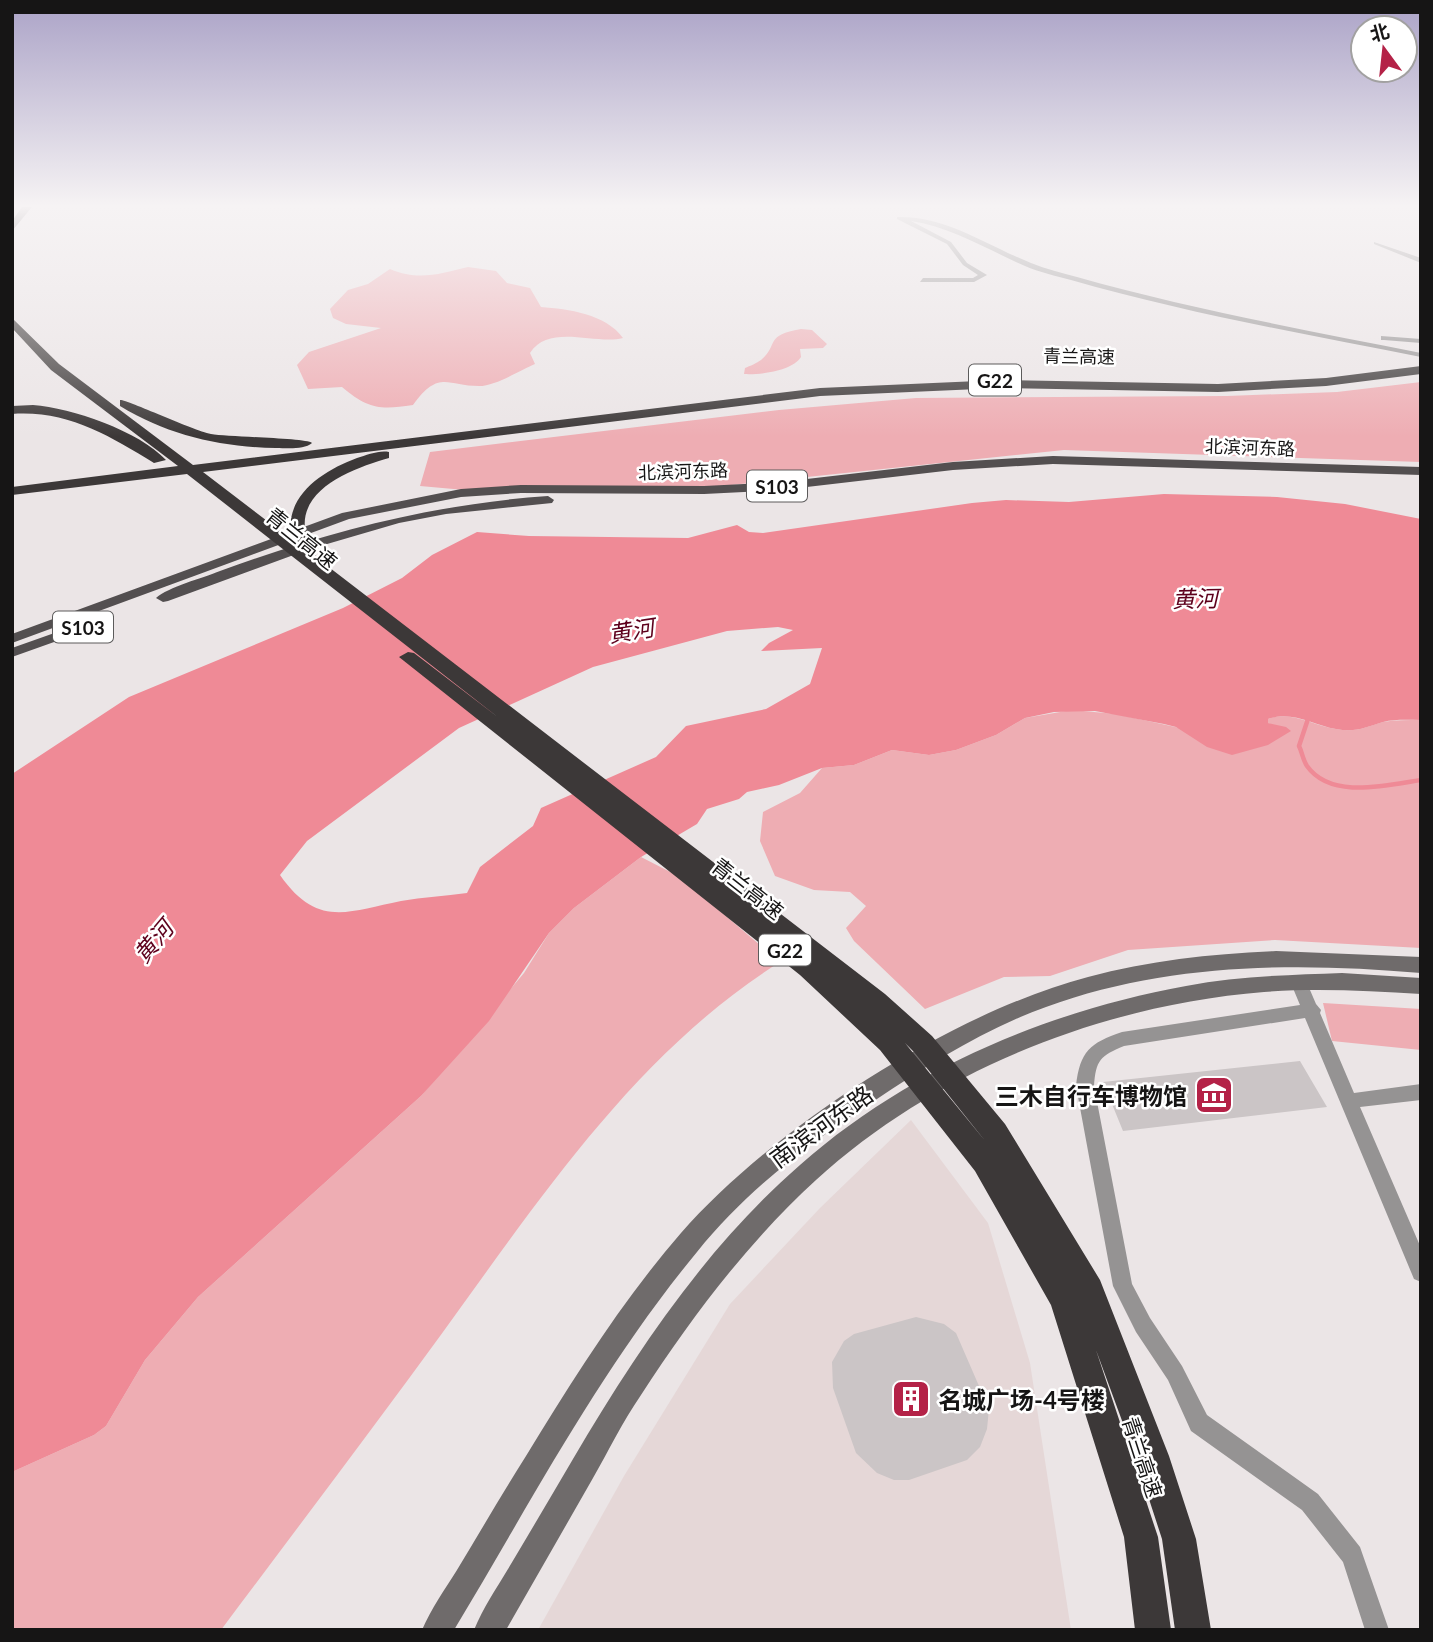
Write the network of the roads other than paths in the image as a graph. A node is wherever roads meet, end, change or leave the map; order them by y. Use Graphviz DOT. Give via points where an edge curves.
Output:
graph roads {
  1 [pos="1094,284"];
  2 [pos="12,321"];
  3 [pos="1317,333"];
  4 [pos="19,339"];
  5 [pos="1421,341"];
  6 [pos="1420,363"];
  7 [pos="926,387"];
  8 [pos="12,410"];
  9 [pos="575,415"];
  10 [pos="160,461"];
  11 [pos="221,463"];
  12 [pos="1421,471"];
  13 [pos="141,473"];
  14 [pos="1421,480"];
  15 [pos="12,485"];
  16 [pos="12,491"];
  17 [pos="236,512"];
  18 [pos="316,568"];
  19 [pos="12,639"];
  20 [pos="12,653"];
  21 [pos="1421,965"];
  22 [pos="1298,981"];
  23 [pos="1421,986"];
  24 [pos="1313,1010"];
  25 [pos="1421,1092"];
  26 [pos="1349,1101"];
  27 [pos="1421,1272"];
  28 [pos="437,1630"];
  29 [pos="489,1630"];
  30 [pos="1153,1630"];
  31 [pos="1193,1630"];
  32 [pos="1377,1630"];
  1 -- 3 [label="street" via="1216,315"];
  2 -- 4 [label="highway"];
  3 -- 5 [label="street"];
  3 -- 6 [label="street"];
  4 -- 9 [label="highway" via="86,374 147,418 183,432 220,439 326,442"];
  4 -- 10 [label="highway" via="93,411"];
  4 -- 17 [label="highway"];
  6 -- 7 [label="highway, 青兰高速 / G22" via="1326,382 1218,388"];
  6 -- 9 [label="highway, 青兰高速 / G22" via="1320,377 1215,382 888,382 783,389"];
  7 -- 11 [label="highway" via="770,396"];
  7 -- 18 [label="highway" via="372,458 330,477 308,494 299,511 296,531"];
  8 -- 10 [label="highway" via="70,412"];
  9 -- 11 [label="highway"];
  10 -- 17 [label="highway, 青兰高速 / G22"];
  11 -- 13 [label="highway"];
  12 -- 19 [label="main road, 北滨河东路 / S103" via="1044,460 781,486 461,493 346,516"];
  13 -- 15 [label="highway"];
  13 -- 16 [label="highway"];
  14 -- 20 [label="main road, 北滨河东路 / S103" via="1081,468 743,499 553,500 467,506 352,529"];
  17 -- 18 [label="highway, 青兰高速"];
  17 -- 30 [label="highway, 青兰高速 / G22" via="456,696 808,968 889,1042 985,1162 1064,1299 1141,1537"];
  18 -- 31 [label="highway, 青兰高速 / G22" via="876,1001 923,1044 995,1133 1089,1291 1132,1398 1179,1539"];
  21 -- 28 [label="main road, 南滨河东路" via="1378,960 1244,959 1176,965 1115,978 1039,1000 917,1059 811,1128 747,1181 663,1275 610,1347"];
  22 -- 23 [label="main road, 南滨河东路"];
  22 -- 24 [label="street"];
  22 -- 29 [label="main road, 南滨河东路" via="1174,995 1061,1025 996,1051 935,1083 833,1151 749,1231 637,1377"];
  24 -- 26 [label="street"];
  24 -- 32 [label="street" via="1122,1038 1096,1050 1086,1062 1086,1086 1123,1286 1143,1325 1175,1373 1199,1423 1310,1503 1352,1555"];
  25 -- 26 [label="street"];
  26 -- 27 [label="street"];
}
